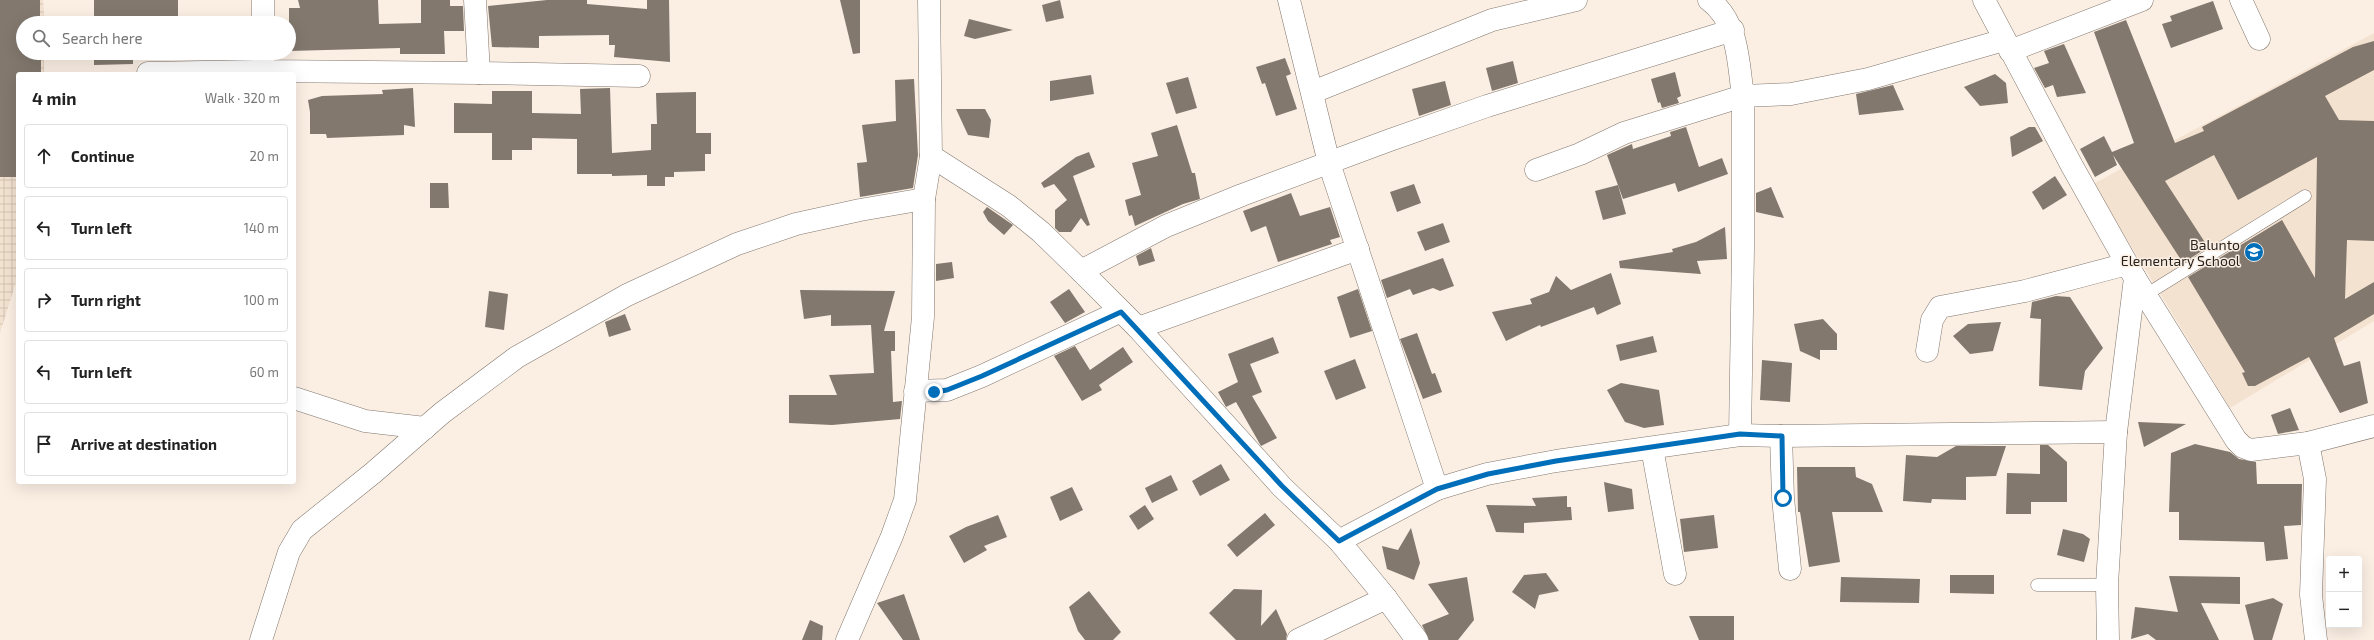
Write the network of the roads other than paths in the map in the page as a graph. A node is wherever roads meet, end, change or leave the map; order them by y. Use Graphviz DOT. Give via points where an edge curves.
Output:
graph roads {
  1 [pos="263,0"];
  2 [pos="475,0"];
  3 [pos="928,0"];
  4 [pos="1289,0"];
  5 [pos="1576,0"];
  6 [pos="1709,0"];
  7 [pos="1984,0"];
  8 [pos="2142,0"];
  9 [pos="2241,0"];
  10 [pos="263,16"];
  11 [pos="1732,30"];
  12 [pos="2259,39"];
  13 [pos="2007,45"];
  14 [pos="263,62"];
  15 [pos="158,72"];
  16 [pos="479,73"];
  17 [pos="639,76"];
  18 [pos="1313,92"];
  19 [pos="1743,96"];
  20 [pos="931,156"];
  21 [pos="1329,163"];
  22 [pos="1536,170"];
  23 [pos="2305,196"];
  24 [pos="924,199"];
  25 [pos="1358,249"];
  26 [pos="1081,271"];
  27 [pos="2136,278"];
  28 [pos="1121,312"];
  29 [pos="1138,328"];
  30 [pos="1927,351"];
  31 [pos="916,391"];
  32 [pos="296,399"];
  33 [pos="2374,426"];
  34 [pos="425,428"];
  35 [pos="2116,432"];
  36 [pos="1740,434"];
  37 [pos="1782,436"];
  38 [pos="2308,443"];
  39 [pos="1652,448"];
  40 [pos="1437,489"];
  41 [pos="1339,541"];
  42 [pos="1790,569"];
  43 [pos="1675,574"];
  44 [pos="2037,585"];
  45 [pos="2107,585"];
  46 [pos="1386,598"];
  47 [pos="260,640"];
  48 [pos="847,640"];
  49 [pos="1298,640"];
  50 [pos="1416,640"];
  51 [pos="2108,640"];
  52 [pos="2316,640"];
  1 -- 10 [label="street"];
  2 -- 16 [label="street"];
  3 -- 20 [label="street"];
  4 -- 18 [label="street"];
  5 -- 18 [label="street" via="1492,20"];
  6 -- 11 [label="street" via="1722,12"];
  7 -- 13 [label="street"];
  8 -- 13 [label="street"];
  9 -- 12 [label="street"];
  11 -- 19 [label="street"];
  11 -- 21 [label="street" via="1487,106"];
  13 -- 19 [label="street" via="1868,79 1792,94"];
  13 -- 27 [label="street"];
  14 -- 15 [label="street"];
  14 -- 16 [label="street"];
  16 -- 17 [label="street"];
  18 -- 21 [label="street"];
  19 -- 22 [label="street" via="1624,133 1580,154"];
  19 -- 36 [label="street"];
  20 -- 24 [label="street"];
  20 -- 26 [label="street" via="1009,206 1041,232"];
  21 -- 25 [label="street"];
  21 -- 26 [label="street" via="1166,226"];
  23 -- 27 [label="lane"];
  24 -- 31 [label="street" via="923,318"];
  24 -- 34 [label="street" via="796,224 737,244 627,295 516,356"];
  25 -- 29 [label="street"];
  25 -- 40 [label="street"];
  26 -- 28 [label="street"];
  27 -- 30 [label="street" via="2025,291 1940,307 1932,320"];
  27 -- 35 [label="street"];
  27 -- 38 [label="street" via="2236,440 2243,447 2251,450"];
  28 -- 29 [label="street"];
  28 -- 31 [label="street" via="947,390"];
  29 -- 41 [label="street" via="1282,486"];
  31 -- 48 [label="street" via="905,500"];
  32 -- 34 [label="street" via="365,421"];
  33 -- 38 [label="street"];
  34 -- 47 [label="street" via="312,521 295,539"];
  35 -- 37 [label="street"];
  35 -- 45 [label="street"];
  36 -- 37 [label="street"];
  36 -- 39 [label="street"];
  37 -- 42 [label="street" via="1783,498"];
  38 -- 52 [label="street" via="2315,479 2311,596"];
  39 -- 40 [label="street" via="1540,464 1488,474"];
  39 -- 43 [label="street"];
  40 -- 41 [label="street"];
  41 -- 46 [label="street"];
  44 -- 45 [label="lane"];
  45 -- 51 [label="street"];
  46 -- 49 [label="street"];
  46 -- 50 [label="street"];
}
